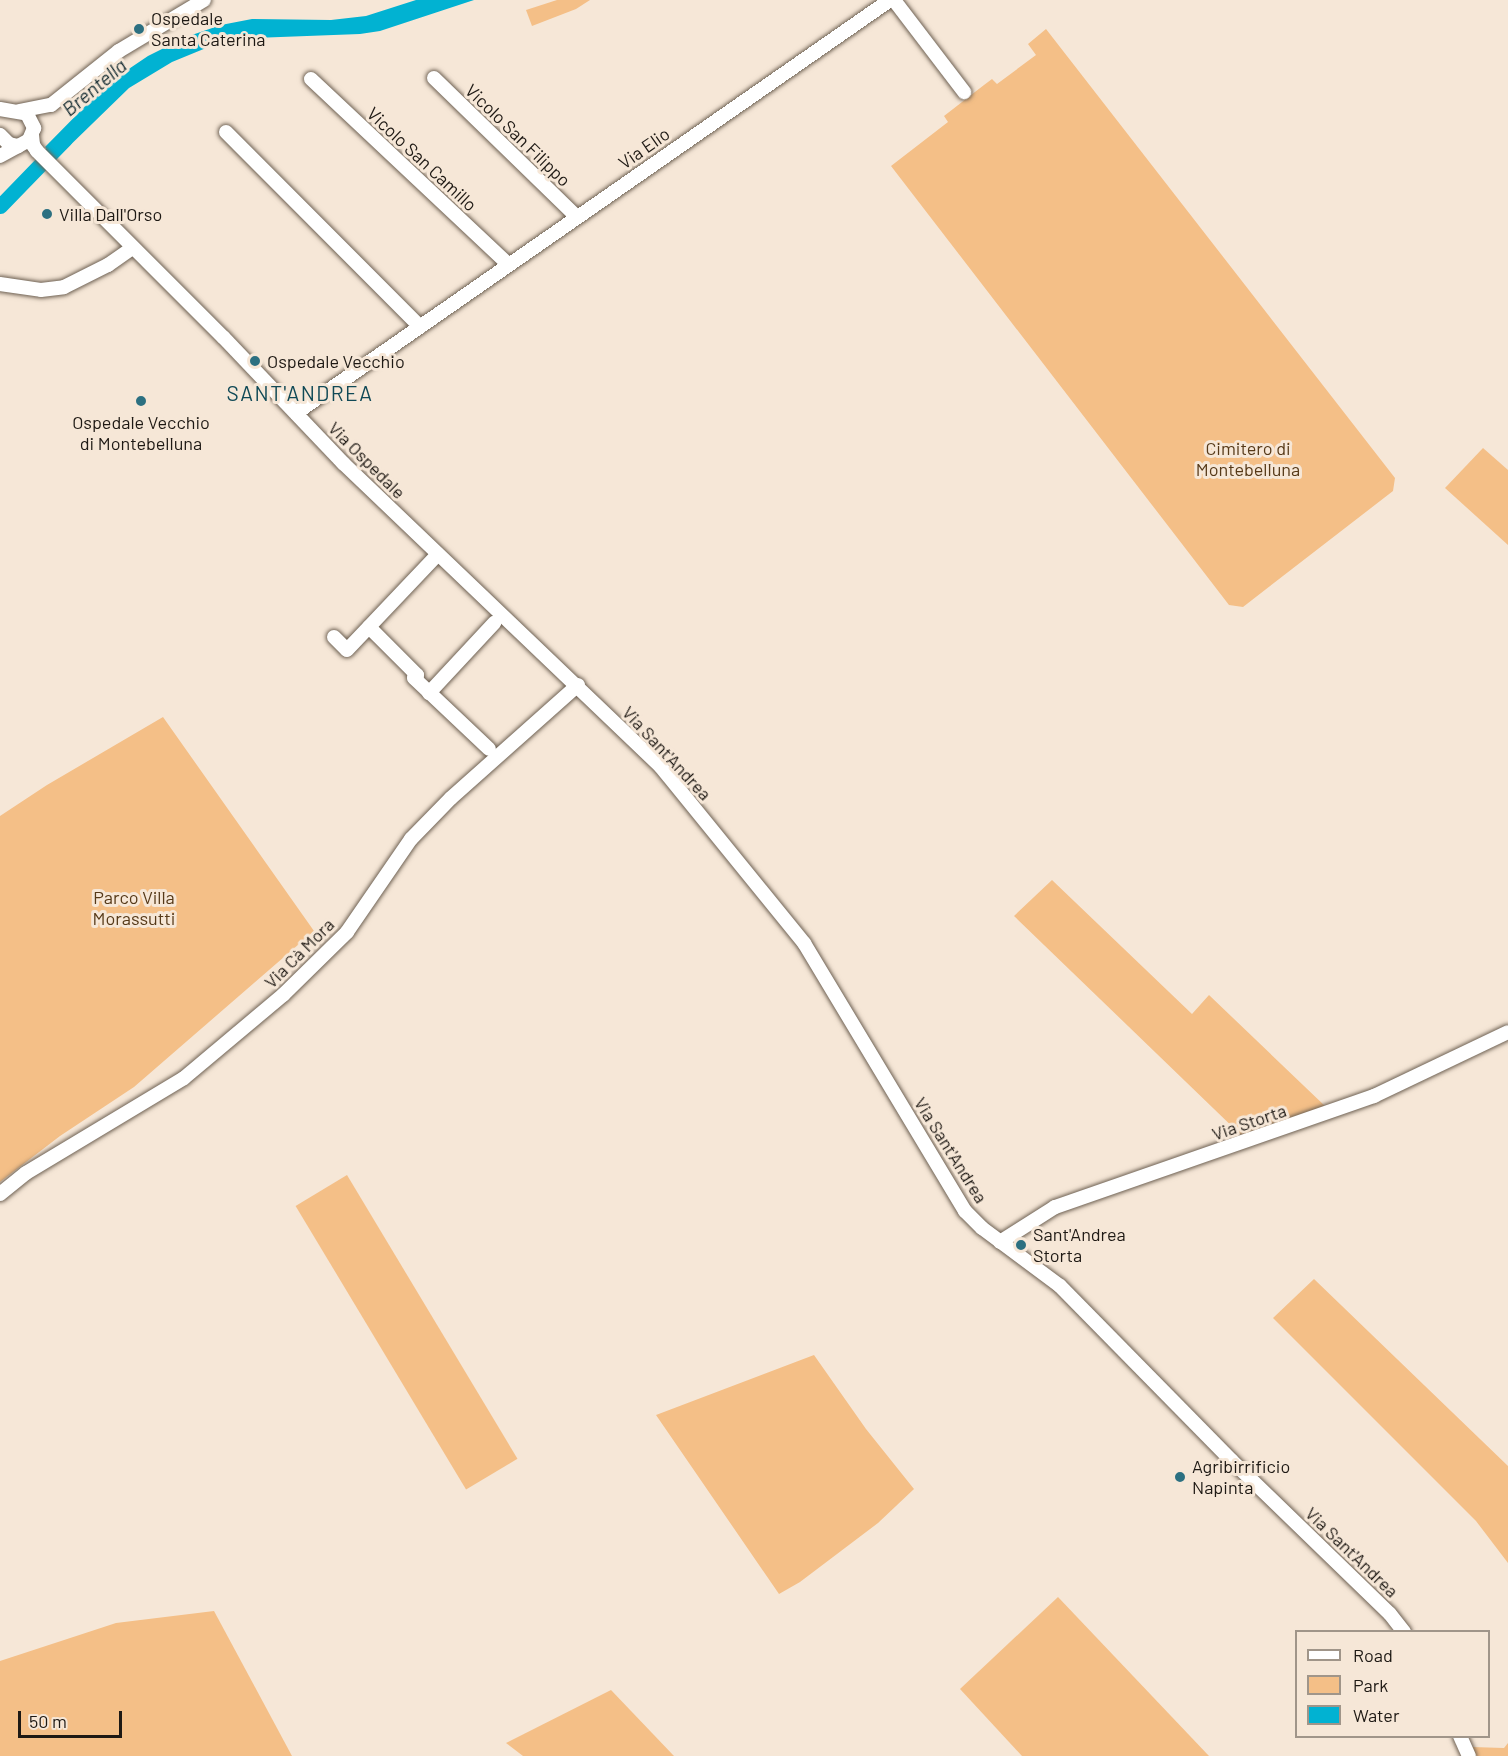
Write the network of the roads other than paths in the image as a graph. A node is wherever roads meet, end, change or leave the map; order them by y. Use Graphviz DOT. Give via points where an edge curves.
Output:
graph roads {
  1 [pos="204,0"];
  2 [pos="892,0"];
  3 [pos="434,78"];
  4 [pos="311,80"];
  5 [pos="964,92"];
  6 [pos="64,96"];
  7 [pos="0,109"];
  8 [pos="17,111"];
  9 [pos="0,122"];
  10 [pos="226,132"];
  11 [pos="33,134"];
  12 [pos="0,135"];
  13 [pos="20,145"];
  14 [pos="36,151"];
  15 [pos="0,156"];
  16 [pos="577,217"];
  17 [pos="132,248"];
  18 [pos="508,264"];
  19 [pos="0,284"];
  20 [pos="420,327"];
  21 [pos="296,413"];
  22 [pos="438,554"];
  23 [pos="494,623"];
  24 [pos="369,627"];
  25 [pos="334,637"];
  26 [pos="578,685"];
  27 [pos="429,693"];
  28 [pos="489,749"];
  29 [pos="1508,1032"];
  30 [pos="0,1194"];
  31 [pos="1000,1242"];
  32 [pos="1402,1630"];
  33 [pos="1460,1738"];
  34 [pos="1469,1756"];
  1 -- 6 [label="street" via="119,51"];
  2 -- 5 [label="street"];
  2 -- 16 [label="street, Via Elio"];
  3 -- 16 [label="street, Vicolo San Filippo"];
  4 -- 18 [label="street, Vicolo San Camillo"];
  6 -- 8 [label="street" via="46,107"];
  6 -- 11 [label="street"];
  7 -- 8 [label="street"];
  8 -- 9 [label="street" via="6,114"];
  8 -- 11 [label="street" via="32,120"];
  10 -- 20 [label="street"];
  11 -- 13 [label="street"];
  11 -- 14 [label="street"];
  12 -- 13 [label="street, Via Ospedale" via="9,144"];
  13 -- 14 [label="street, Via Ospedale"];
  13 -- 15 [label="street"];
  14 -- 17 [label="street, Via Ospedale"];
  16 -- 18 [label="street, Via Elio"];
  17 -- 19 [label="street" via="63,287 42,290"];
  17 -- 21 [label="street, Via Ospedale"];
  18 -- 20 [label="street, Via Elio"];
  20 -- 21 [label="street, Via Elio"];
  21 -- 22 [label="street, Via Ospedale"];
  22 -- 24 [label="street"];
  22 -- 26 [label="street, Via Ospedale"];
  23 -- 27 [label="street"];
  24 -- 25 [label="street" via="347,650"];
  24 -- 27 [label="street" via="417,675 414,678"];
  26 -- 30 [label="street, Via Cà Mora" via="451,798 411,839 347,932 283,995 184,1078 26,1173"];
  26 -- 31 [label="street, Via Sant'Andrea" via="661,767 804,944 965,1211"];
  27 -- 28 [label="street"];
  29 -- 31 [label="street, Via Storta" via="1374,1096 1055,1208"];
  31 -- 32 [label="street, Via Sant'Andrea" via="1060,1286"];
  33 -- 34 [label="street"];
}
